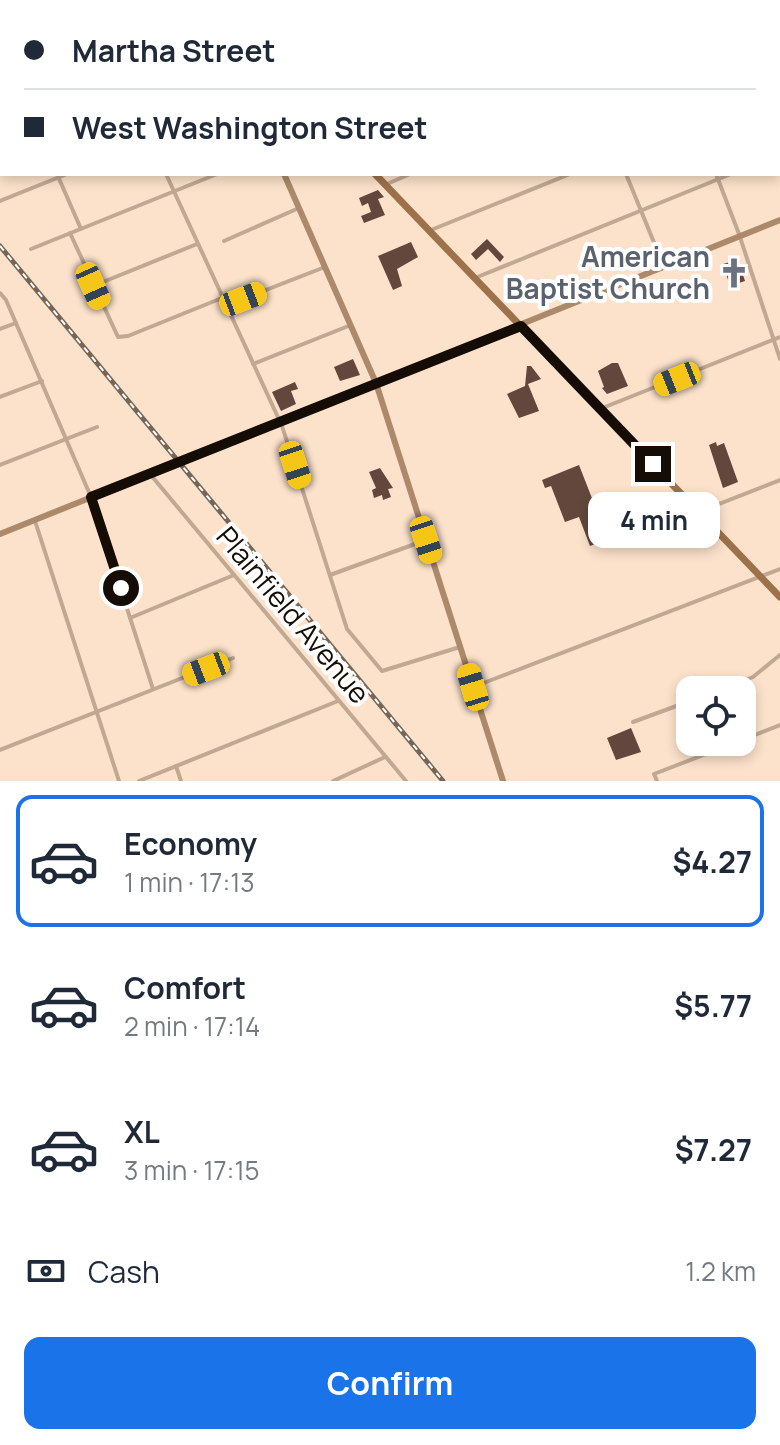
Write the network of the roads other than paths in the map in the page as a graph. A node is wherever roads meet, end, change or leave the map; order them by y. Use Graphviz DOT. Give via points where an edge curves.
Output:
graph roads {
  1 [pos="58,176"];
  2 [pos="167,176"];
  3 [pos="212,176"];
  4 [pos="285,176"];
  5 [pos="377,176"];
  6 [pos="405,176"];
  7 [pos="565,176"];
  8 [pos="627,176"];
  9 [pos="717,177"];
  10 [pos="385,185"];
  11 [pos="174,191"];
  12 [pos="0,201"];
  13 [pos="299,208"];
  14 [pos="641,210"];
  15 [pos="780,220"];
  16 [pos="81,229"];
  17 [pos="430,231"];
  18 [pos="70,233"];
  19 [pos="740,237"];
  20 [pos="224,241"];
  21 [pos="197,244"];
  22 [pos="31,249"];
  23 [pos="325,267"];
  24 [pos="664,267"];
  25 [pos="475,278"];
  26 [pos="93,286"];
  27 [pos="1,294"];
  28 [pos="222,298"];
  29 [pos="243,299"];
  30 [pos="16,323"];
  31 [pos="351,325"];
  32 [pos="521,326"];
  33 [pos="0,329"];
  34 [pos="780,337"];
  35 [pos="774,339"];
  36 [pos="780,359"];
  37 [pos="252,364"];
  38 [pos="42,381"];
  39 [pos="376,383"];
  40 [pos="0,397"];
  41 [pos="600,409"];
  42 [pos="279,422"];
  43 [pos="97,427"];
  44 [pos="67,439"];
  45 [pos="0,465"];
  46 [pos="150,474"];
  47 [pos="780,480"];
  48 [pos="91,497"];
  49 [pos="699,512"];
  50 [pos="34,520"];
  51 [pos="0,534"];
  52 [pos="426,540"];
  53 [pos="780,569"];
  54 [pos="234,575"];
  55 [pos="330,575"];
  56 [pos="759,575"];
  57 [pos="780,597"];
  58 [pos="130,618"];
  59 [pos="460,647"];
  60 [pos="780,655"];
  61 [pos="233,658"];
  62 [pos="754,676"];
  63 [pos="473,687"];
  64 [pos="153,689"];
  65 [pos="338,701"];
  66 [pos="676,706"];
  67 [pos="96,711"];
  68 [pos="633,722"];
  69 [pos="780,725"];
  70 [pos="756,735"];
  71 [pos="0,750"];
  72 [pos="701,756"];
  73 [pos="385,757"];
  74 [pos="176,766"];
  75 [pos="119,781"];
  76 [pos="139,781"];
  77 [pos="181,781"];
  78 [pos="333,781"];
  79 [pos="406,781"];
  80 [pos="503,781"];
  81 [pos="657,781"];
  1 -- 12 [label="street"];
  1 -- 16 [label="street"];
  2 -- 11 [label="street"];
  3 -- 11 [label="street"];
  4 -- 13 [label="main road"];
  5 -- 10 [label="main road"];
  6 -- 10 [label="street"];
  7 -- 17 [label="street"];
  8 -- 14 [label="street"];
  9 -- 14 [label="street"];
  9 -- 19 [label="street"];
  10 -- 17 [label="main road"];
  11 -- 16 [label="street"];
  11 -- 21 [label="street"];
  13 -- 20 [label="street"];
  13 -- 23 [label="main road"];
  14 -- 24 [label="street"];
  14 -- 25 [label="street"];
  15 -- 19 [label="main road"];
  16 -- 18 [label="street"];
  17 -- 25 [label="main road"];
  18 -- 22 [label="street"];
  18 -- 26 [label="street"];
  19 -- 24 [label="main road"];
  19 -- 35 [label="street"];
  21 -- 26 [label="street"];
  21 -- 28 [label="street"];
  23 -- 29 [label="street"];
  23 -- 31 [label="main road"];
  24 -- 32 [label="main road"];
  25 -- 32 [label="main road"];
  26 -- 28 [label="street" via="118,337"];
  27 -- 30 [label="street"];
  28 -- 37 [label="street"];
  30 -- 33 [label="street"];
  30 -- 38 [label="street"];
  31 -- 37 [label="street"];
  31 -- 39 [label="main road"];
  32 -- 39 [label="main road"];
  32 -- 41 [label="main road"];
  34 -- 35 [label="street"];
  35 -- 36 [label="street"];
  35 -- 41 [label="street"];
  37 -- 42 [label="street"];
  38 -- 40 [label="street"];
  38 -- 44 [label="street"];
  39 -- 42 [label="main road"];
  39 -- 52 [label="main road"];
  41 -- 49 [label="main road"];
  42 -- 46 [label="main road"];
  42 -- 55 [label="street"];
  43 -- 44 [label="street"];
  44 -- 45 [label="street"];
  44 -- 48 [label="street"];
  46 -- 48 [label="main road"];
  46 -- 54 [label="street, Plainfield Avenue"];
  47 -- 49 [label="street"];
  48 -- 50 [label="main road"];
  48 -- 58 [label="street"];
  49 -- 56 [label="main road"];
  50 -- 51 [label="main road"];
  50 -- 67 [label="street"];
  52 -- 55 [label="street"];
  52 -- 59 [label="main road"];
  53 -- 56 [label="street"];
  54 -- 58 [label="street"];
  54 -- 65 [label="street, Plainfield Avenue"];
  55 -- 59 [label="street" via="347,629 382,671"];
  56 -- 57 [label="main road"];
  56 -- 63 [label="street"];
  58 -- 64 [label="street"];
  59 -- 63 [label="main road"];
  60 -- 62 [label="street"];
  61 -- 64 [label="street"];
  63 -- 80 [label="main road"];
  64 -- 67 [label="street"];
  65 -- 73 [label="street, Plainfield Avenue"];
  65 -- 74 [label="street"];
  66 -- 68 [label="street"];
  67 -- 71 [label="street"];
  67 -- 75 [label="street"];
  69 -- 70 [label="street"];
  72 -- 81 [label="street" via="654,774"];
  73 -- 78 [label="street"];
  73 -- 79 [label="street, Plainfield Avenue"];
  74 -- 76 [label="street"];
  74 -- 77 [label="street"];
}
